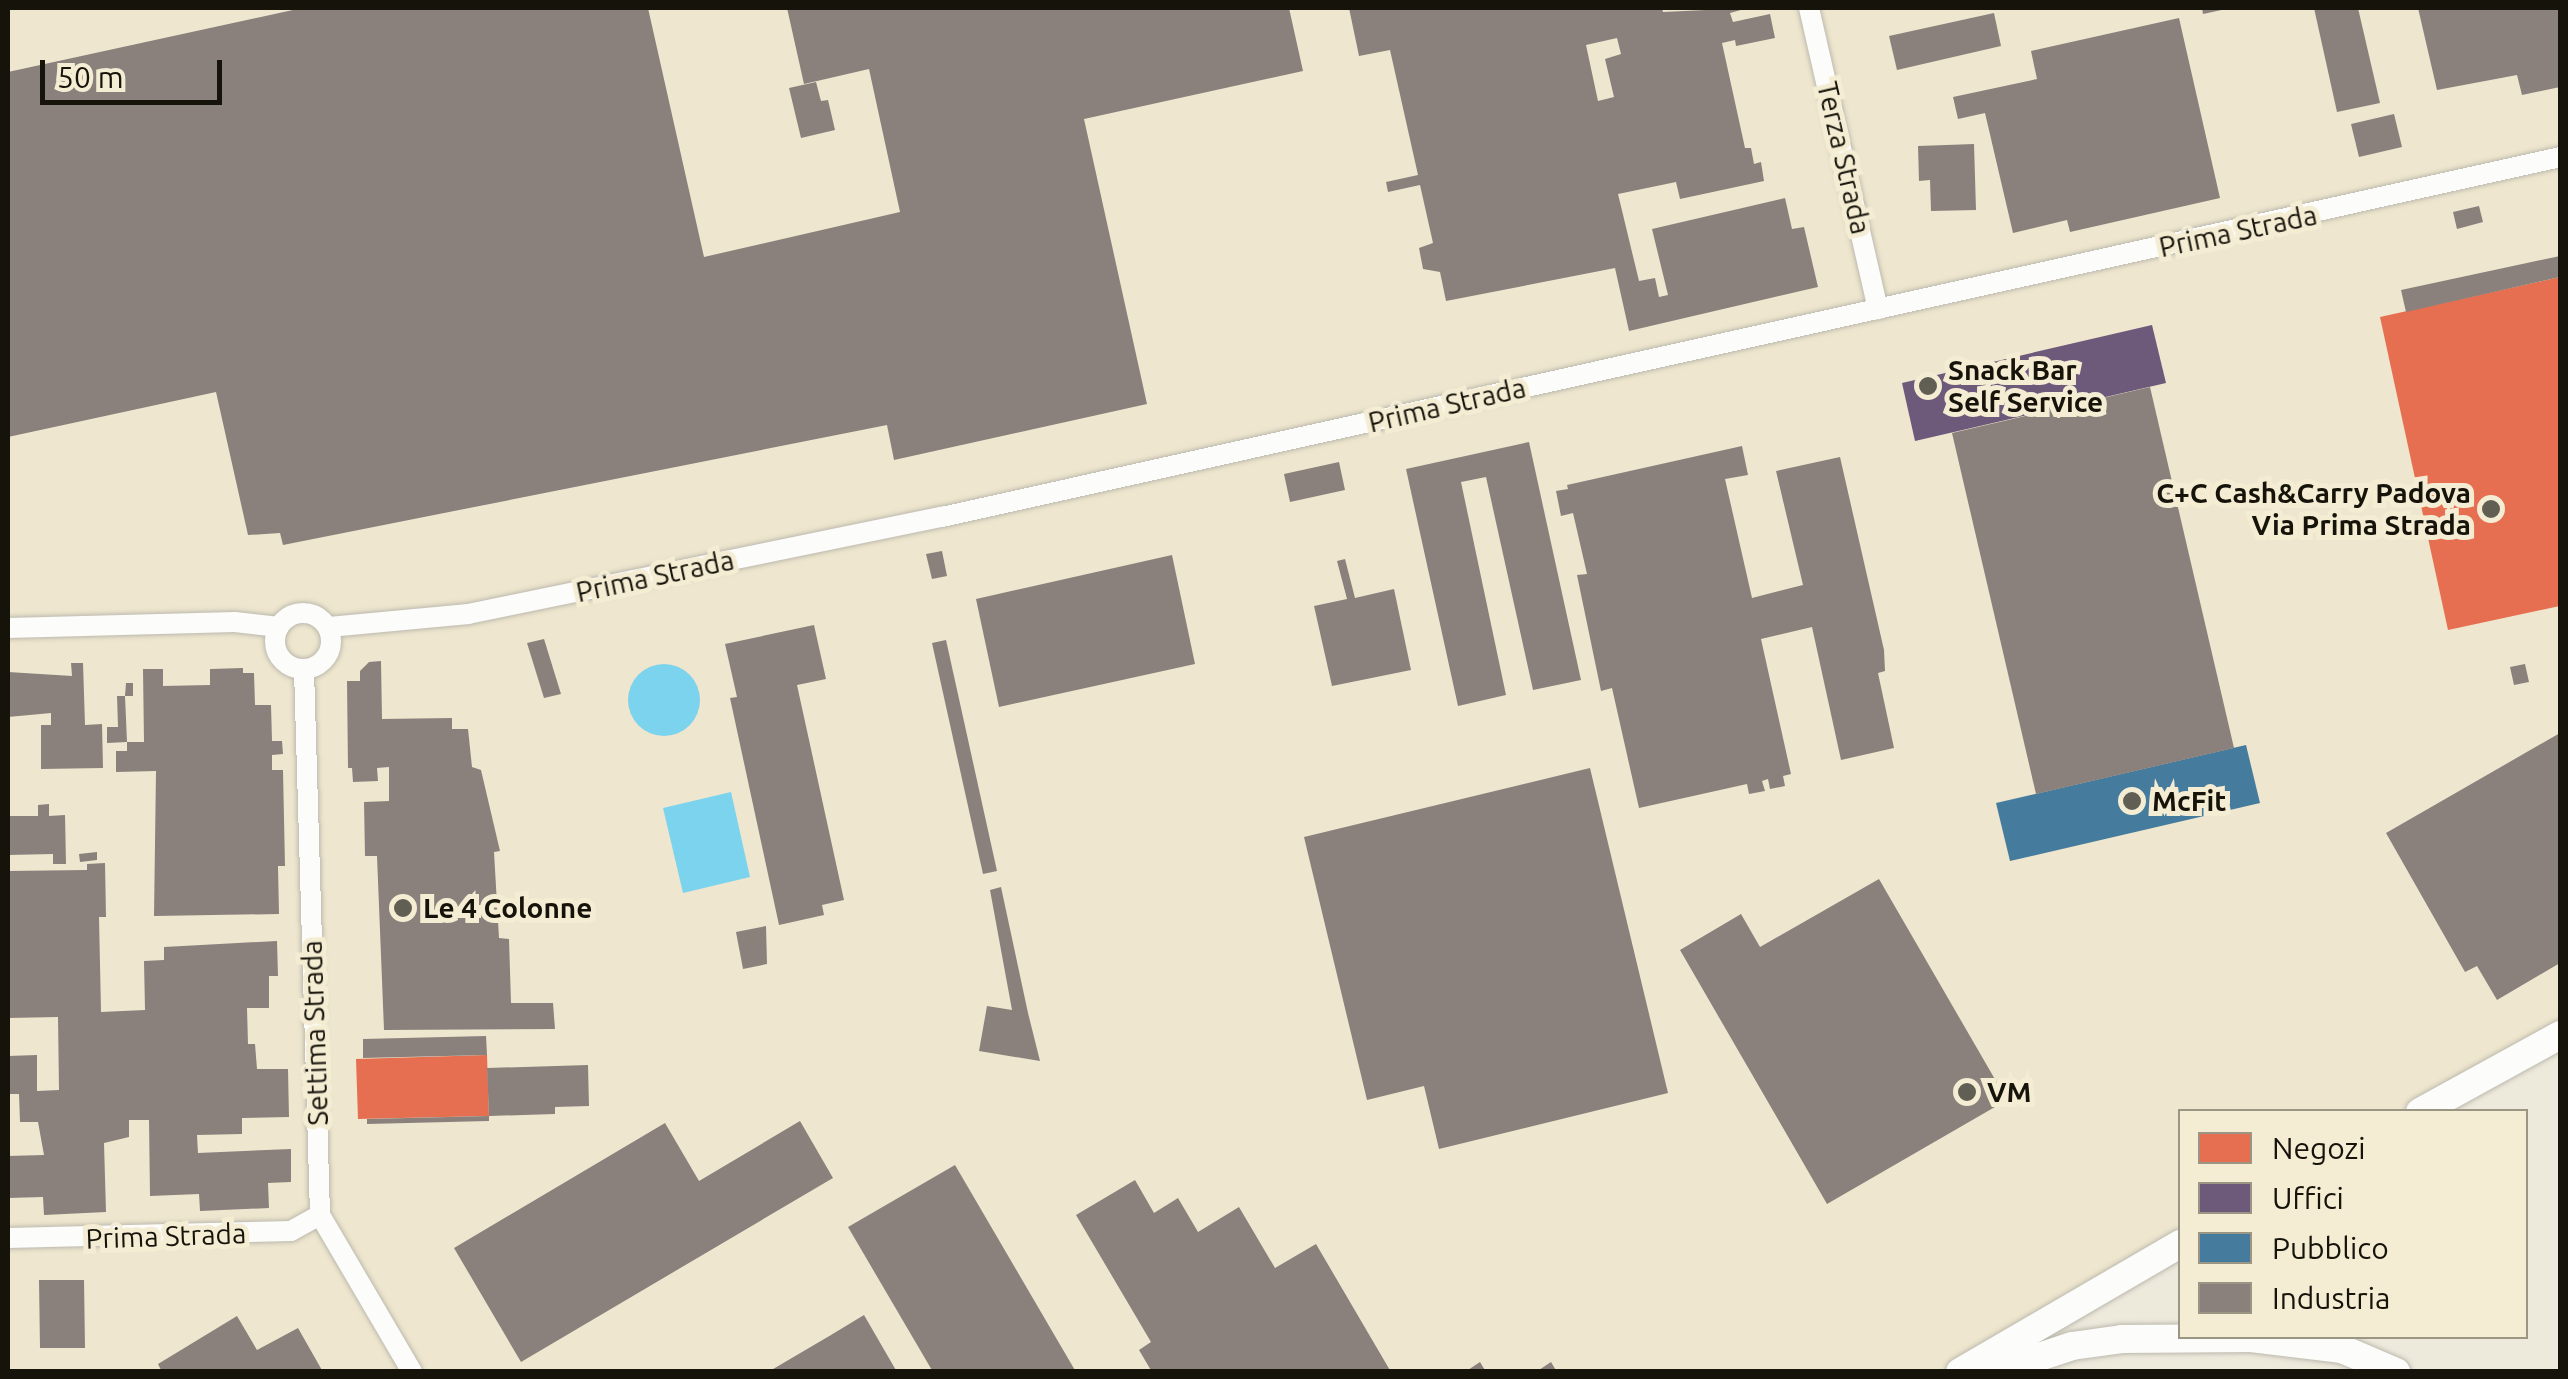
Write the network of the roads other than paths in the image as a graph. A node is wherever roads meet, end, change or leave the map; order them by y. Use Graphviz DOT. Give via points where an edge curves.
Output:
graph roads {
  1 [pos="1809,8"];
  2 [pos="2560,157"];
  3 [pos="1878,309"];
  4 [pos="278,627"];
  5 [pos="8,628"];
  6 [pos="328,628"];
  7 [pos="304,669"];
  8 [pos="2560,1035"];
  9 [pos="2425,1109"];
  10 [pos="320,1215"];
  11 [pos="8,1238"];
  12 [pos="2178,1245"];
  13 [pos="2178,1339"];
  14 [pos="2258,1339"];
  15 [pos="412,1372"];
  16 [pos="1960,1372"];
  17 [pos="1994,1372"];
  18 [pos="2396,1372"];
  1 -- 3 [label="street, Terza Strada"];
  2 -- 3 [label="street, Prima Strada"];
  3 -- 6 [label="street, Prima Strada" via="942,517 468,614"];
  4 -- 5 [label="street, Prima Strada" via="235,622"];
  4 -- 6 [label="street, Prima Strada" via="305,613"];
  4 -- 7 [label="street" via="280,658"];
  6 -- 7 [label="street" via="328,655"];
  7 -- 10 [label="street, Settima Strada"];
  8 -- 9 [label="street"];
  10 -- 11 [label="street, Prima Strada" via="291,1231"];
  10 -- 15 [label="street, Settima Strada"];
  12 -- 16 [label="street"];
  13 -- 17 [label="street" via="2072,1346"];
  14 -- 18 [label="street" via="2342,1350"];
}
